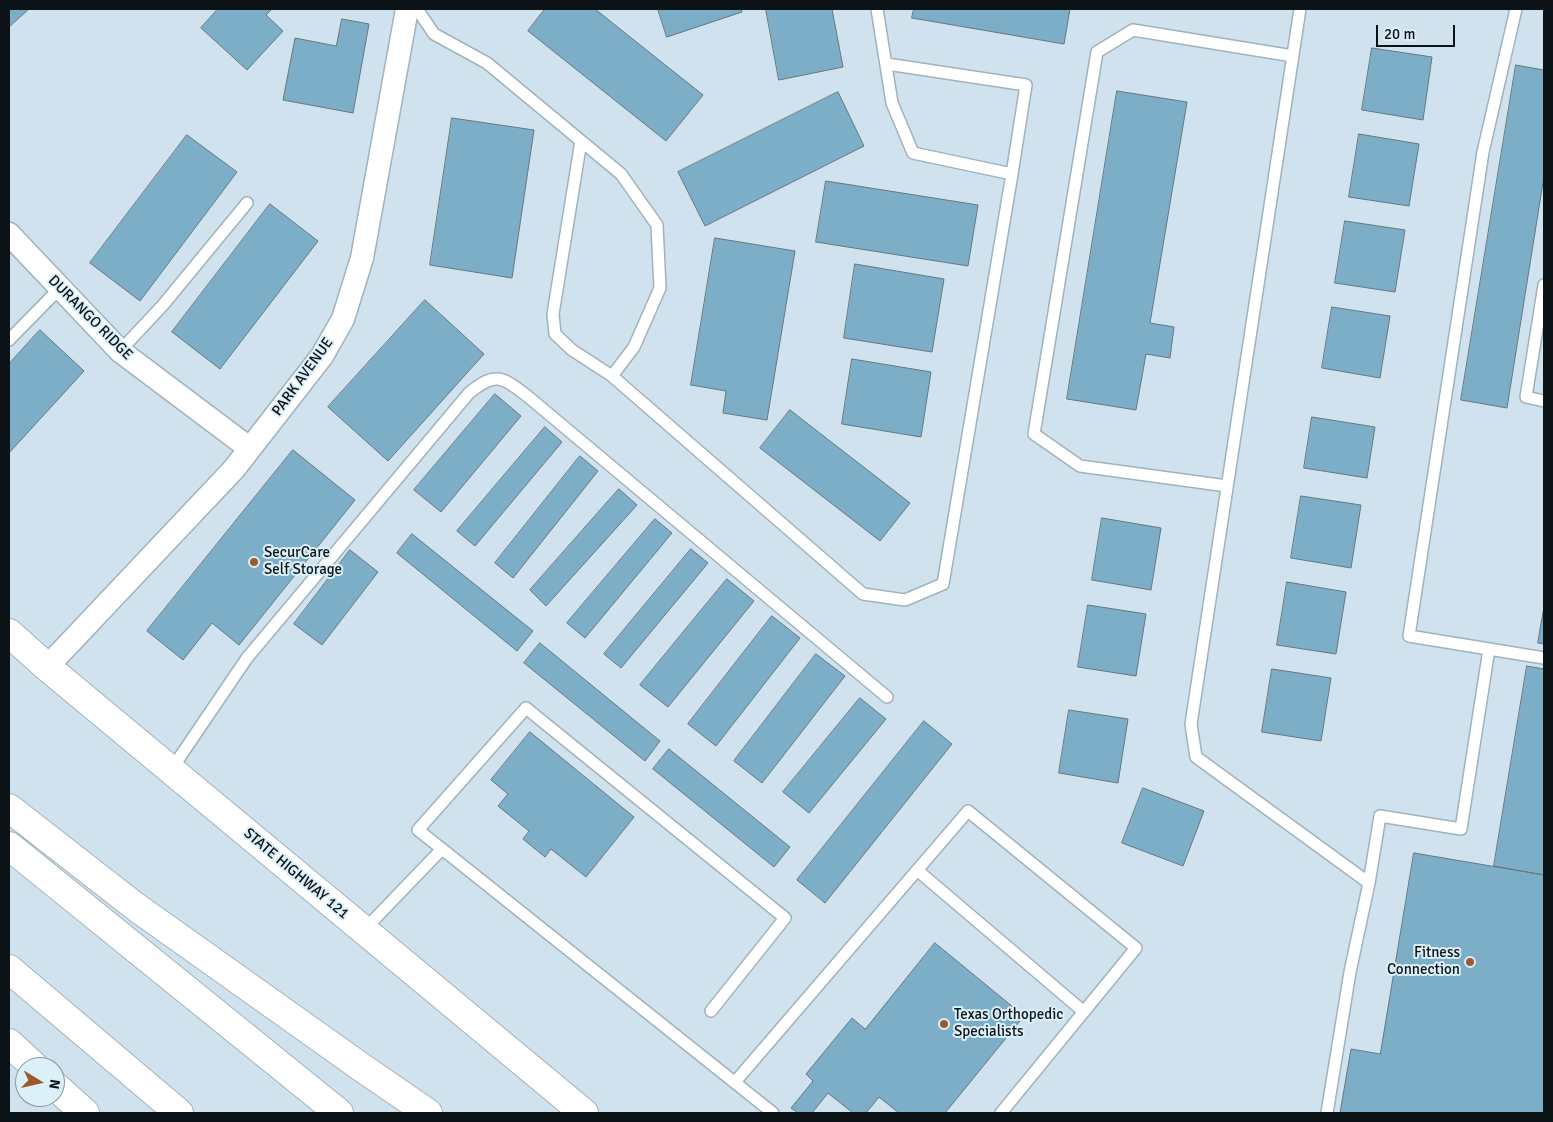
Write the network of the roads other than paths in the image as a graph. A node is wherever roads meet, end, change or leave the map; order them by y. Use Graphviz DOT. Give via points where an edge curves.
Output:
graph roads {
  1 [pos="407,9"];
  2 [pos="417,9"];
  3 [pos="877,9"];
  4 [pos="1300,9"];
  5 [pos="1516,9"];
  6 [pos="1292,56"];
  7 [pos="887,64"];
  8 [pos="581,141"];
  9 [pos="1012,174"];
  10 [pos="248,203"];
  11 [pos="9,234"];
  12 [pos="1544,286"];
  13 [pos="60,288"];
  14 [pos="9,340"];
  15 [pos="120,351"];
  16 [pos="612,376"];
  17 [pos="1544,401"];
  18 [pos="249,448"];
  19 [pos="1227,486"];
  20 [pos="9,633"];
  21 [pos="1489,649"];
  22 [pos="1544,658"];
  23 [pos="47,667"];
  24 [pos="886,697"];
  25 [pos="171,770"];
  26 [pos="9,808"];
  27 [pos="9,846"];
  28 [pos="442,849"];
  29 [pos="917,870"];
  30 [pos="1369,883"];
  31 [pos="364,930"];
  32 [pos="9,969"];
  33 [pos="711,1011"];
  34 [pos="1084,1012"];
  35 [pos="9,1043"];
  36 [pos="24,1057"];
  37 [pos="735,1082"];
  38 [pos="65,1095"];
  39 [pos="85,1113"];
  40 [pos="178,1113"];
  41 [pos="339,1113"];
  42 [pos="428,1113"];
  43 [pos="584,1113"];
  44 [pos="773,1113"];
  45 [pos="1001,1113"];
  46 [pos="1327,1113"];
  1 -- 18 [label="street, PARK AVENUE" via="362,258 343,319 322,356"];
  2 -- 8 [label="lane" via="434,34 487,63"];
  3 -- 7 [label="lane"];
  4 -- 6 [label="lane"];
  5 -- 21 [label="lane" via="1483,152 1409,636"];
  6 -- 19 [label="lane"];
  6 -- 19 [label="lane" via="1133,30 1097,52 1034,434 1080,466"];
  7 -- 9 [label="lane" via="892,103 913,153"];
  7 -- 9 [label="lane" via="1026,85"];
  8 -- 16 [label="lane" via="553,314 555,334 572,350"];
  8 -- 16 [label="lane" via="621,174 657,224 660,288 634,347"];
  9 -- 16 [label="lane" via="944,584 905,600 863,594"];
  10 -- 15 [label="lane"];
  11 -- 13 [label="street, DURANGO RIDGE"];
  12 -- 17 [label="lane" via="1526,397"];
  13 -- 14 [label="lane"];
  13 -- 15 [label="street, DURANGO RIDGE"];
  15 -- 18 [label="street, DURANGO RIDGE"];
  18 -- 23 [label="street, PARK AVENUE" via="234,469"];
  19 -- 30 [label="lane" via="1191,724 1196,757"];
  20 -- 23 [label="main road, STATE HIGHWAY 121"];
  21 -- 22 [label="lane"];
  21 -- 30 [label="lane" via="1461,829 1380,816"];
  23 -- 25 [label="main road, STATE HIGHWAY 121"];
  24 -- 25 [label="lane" via="526,396 507,381 494,379 469,393 247,658"];
  25 -- 31 [label="main road, STATE HIGHWAY 121"];
  26 -- 42 [label="main road" via="136,907"];
  27 -- 41 [label="main road"];
  28 -- 31 [label="lane"];
  28 -- 33 [label="lane" via="418,830 526,708 785,918"];
  28 -- 37 [label="lane"];
  29 -- 34 [label="lane"];
  29 -- 34 [label="lane" via="968,811 1136,948"];
  29 -- 37 [label="lane"];
  30 -- 46 [label="lane" via="1350,972"];
  31 -- 43 [label="main road, STATE HIGHWAY 121"];
  32 -- 40 [label="main road"];
  34 -- 45 [label="lane"];
  35 -- 36 [label="main road"];
  37 -- 44 [label="lane"];
  38 -- 39 [label="main road"];
}
